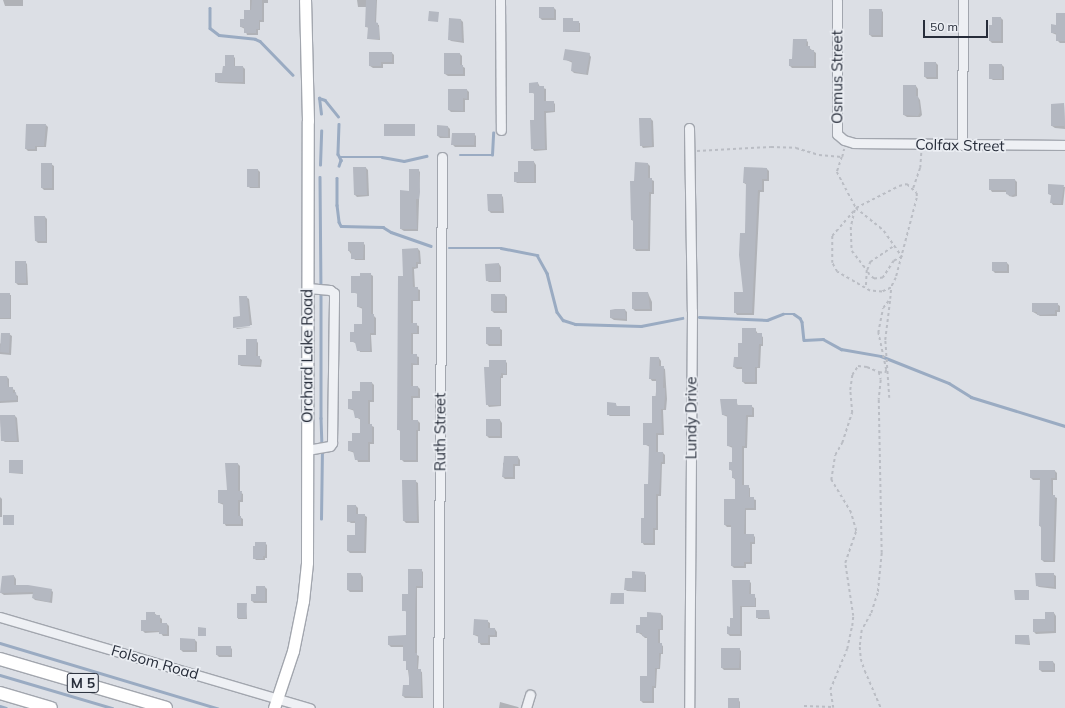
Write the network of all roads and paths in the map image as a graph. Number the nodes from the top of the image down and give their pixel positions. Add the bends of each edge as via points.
1 (306, 0) edge
2 (500, 0) edge
3 (837, 0) edge
4 (963, 0) edge
5 (689, 128) dead end
6 (501, 130) dead end
7 (850, 142) junction
8 (922, 144) junction
9 (962, 145) junction
10 (1065, 146) edge
11 (689, 152) junction
12 (442, 157) dead end
13 (842, 157) junction
14 (913, 188) junction
15 (856, 208) junction
16 (894, 246) junction
17 (902, 257) junction
18 (867, 270) junction
19 (308, 288) junction
20 (866, 288) junction
21 (891, 288) junction
22 (890, 299) junction
23 (879, 372) junction
24 (889, 398) dead end
25 (307, 450) junction
26 (0, 617) edge
27 (0, 659) edge
28 (0, 693) edge
29 (530, 695) dead end
30 (276, 703) edge
31 (804, 706) dead end
32 (833, 707) edge
33 (51, 708) edge
34 (166, 708) edge
35 (310, 708) edge
36 (438, 708) edge
37 (526, 708) edge
38 (689, 708) edge
39 (881, 708) edge

1 - 19 main road, Orchard Lake Road
2 - 6 street
3 - 7 street, Osmus Street via 838,134
4 - 9 street
5 - 11 street, Lundy Drive
7 - 8 street, Colfax Street
7 - 13 path
8 - 9 street, Colfax Street
8 - 14 path via 920,168
9 - 10 street, Colfax Street
11 - 13 path via 771,147 796,148 819,155
11 - 38 street, Lundy Drive via 692,358
12 - 36 street, Ruth Street
13 - 15 path via 837,172
14 - 15 path via 907,184 899,186
14 - 17 path via 917,198
15 - 16 path via 884,231
15 - 18 path via 851,227 852,251
15 - 20 path via 832,236 832,263 841,275
16 - 17 path
16 - 18 path via 870,262
17 - 18 path via 894,261 883,278 874,279
17 - 21 path
18 - 20 path
19 - 25 main road, Orchard Lake Road
19 - 25 street via 323,288 334,293 334,306 332,443 330,446
20 - 21 path via 882,292
21 - 22 path
22 - 23 path via 883,308 878,333 886,370 885,373
22 - 24 path via 885,340
23 - 32 path via 858,366 852,374 852,413 835,455 831,480 851,513 856,531 845,563 853,616 852,626 847,649 830,690
23 - 39 path via 882,553 878,592 871,614 862,630 860,659
25 - 30 main road, Orchard Lake Road via 305,583 293,652
26 - 30 street, Folsom Road
27 - 34 highway, M 5
28 - 33 highway, M 5
29 - 37 street
30 - 35 street, Folsom Road
31 - 32 path

